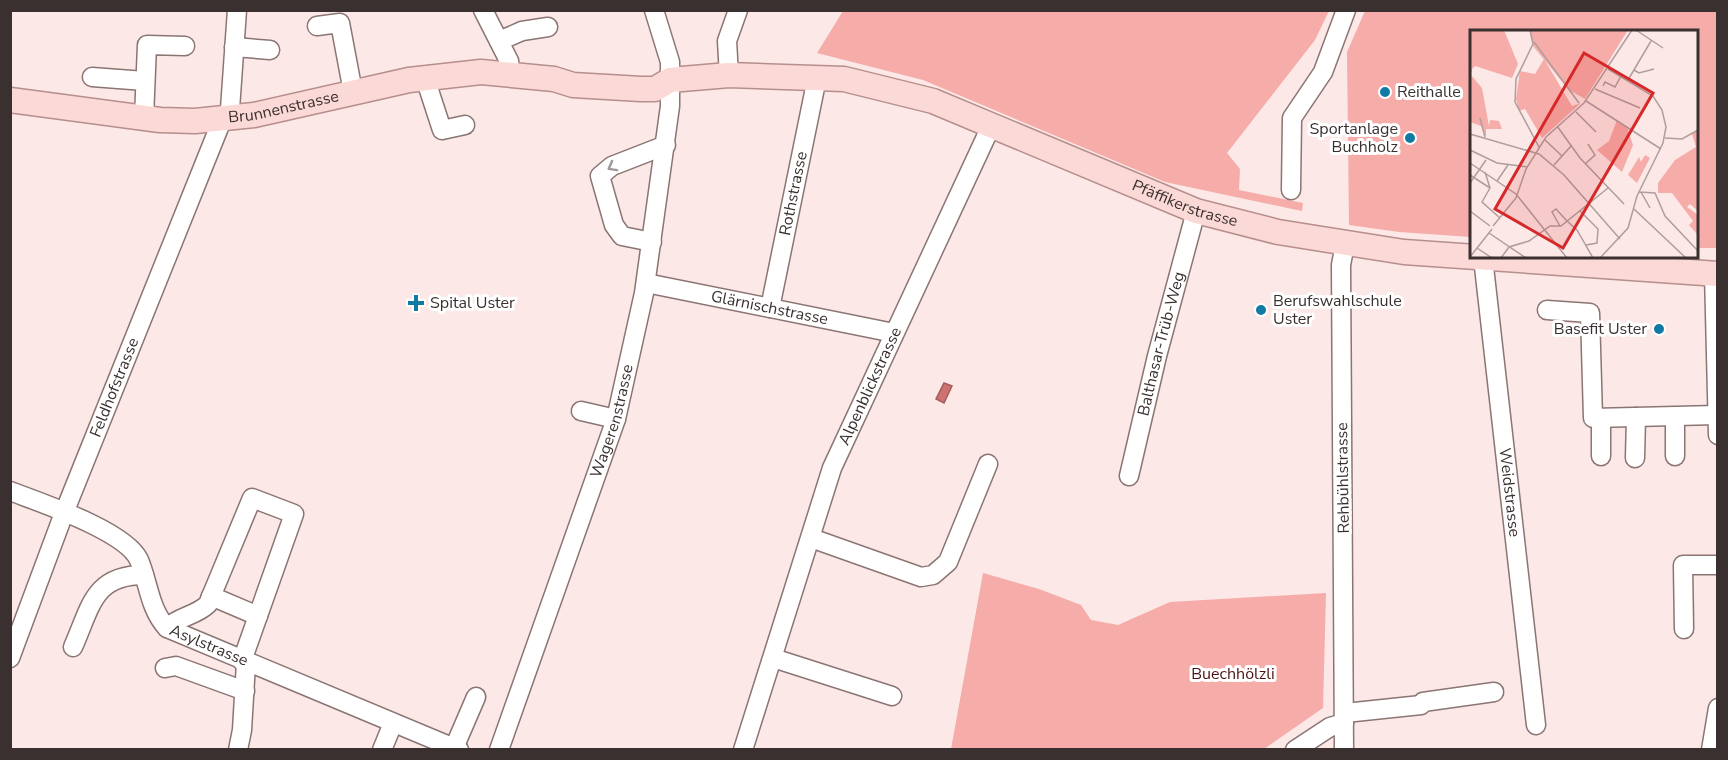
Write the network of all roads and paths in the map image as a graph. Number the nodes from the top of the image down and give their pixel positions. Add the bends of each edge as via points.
1 (237, 10) edge
2 (483, 10) edge
3 (654, 10) edge
4 (738, 10) edge
5 (1347, 10) edge
6 (317, 26) dead end
7 (548, 27) dead end
8 (499, 41) junction
9 (185, 46) dead end
10 (234, 46) junction
11 (270, 50) dead end
12 (511, 75) junction
13 (729, 75) junction
14 (92, 77) dead end
15 (425, 78) junction
16 (817, 78) junction
17 (670, 80) junction
18 (145, 81) junction
19 (353, 92) junction
20 (10, 100) edge
21 (144, 118) junction
22 (222, 120) junction
23 (992, 124) junction
24 (465, 125) dead end
25 (666, 145) junction
26 (1291, 190) dead end
27 (1196, 211) junction
28 (652, 242) junction
29 (1345, 244) junction
30 (1470, 257) edge
31 (1483, 258) joint
32 (1716, 273) edge
33 (646, 283) junction
34 (770, 308) junction
35 (1546, 310) dead end
36 (894, 333) junction
37 (581, 411) dead end
38 (1717, 415) edge
39 (1636, 417) junction
40 (1675, 417) junction
41 (1601, 418) junction
42 (616, 420) junction
43 (1718, 435) edge
44 (1601, 456) dead end
45 (1675, 456) dead end
46 (1635, 458) dead end
47 (988, 464) dead end
48 (1129, 476) dead end
49 (10, 491) edge
50 (64, 513) junction
51 (811, 538) junction
52 (1718, 565) edge
53 (144, 575) junction
54 (211, 596) junction
55 (258, 616) junction
56 (167, 628) junction
57 (1684, 629) dead end
58 (73, 647) dead end
59 (10, 658) edge
60 (772, 658) junction
61 (244, 662) junction
62 (165, 668) dead end
63 (245, 692) junction
64 (1494, 692) dead end
65 (892, 696) dead end
66 (476, 697) dead end
67 (1718, 708) edge
68 (1344, 718) junction
69 (393, 723) junction
70 (1536, 725) dead end
71 (457, 749) edge
72 (238, 750) edge
73 (382, 750) edge
74 (500, 750) edge
75 (743, 750) edge
76 (1295, 750) edge
77 (1344, 750) edge
78 (1710, 750) edge

1 - 10 street, Feldhofstrasse
2 - 8 street
3 - 17 street, Wagerenstrasse via 670,62
4 - 13 street via 727,41
5 - 26 street via 1323,72 1292,118
6 - 19 street via 340,23
7 - 8 street via 522,31
8 - 12 street
9 - 18 street via 147,45
10 - 11 street
10 - 22 street, Feldhofstrasse via 230,109
12 - 15 main road, Brunnenstrasse via 481,72
12 - 17 main road, Brunnenstrasse via 573,85 648,89
13 - 16 main road, Pfäffikerstrasse
13 - 17 main road, Pfäffikerstrasse
14 - 18 street
15 - 19 main road, Brunnenstrasse
15 - 24 street via 442,130
16 - 23 main road, Pfäffikerstrasse via 880,87 933,101
16 - 34 street, Rothstrasse
17 - 25 street, Wagerenstrasse
18 - 21 street
19 - 22 main road, Brunnenstrasse
20 - 21 main road, Brunnenstrasse
21 - 22 main road, Brunnenstrasse
22 - 50 street, Feldhofstrasse
23 - 27 main road, Pfäffikerstrasse
23 - 36 street, Alpenblickstrasse
25 - 28 street, Wagerenstrasse
25 -> 28 street via 612,166 600,176 614,225 622,236
27 - 29 main road, Pfäffikerstrasse
27 - 48 street, Balthasar-Trüb-Weg
28 - 33 street, Wagerenstrasse
29 - 30 main road, Pfäffikerstrasse
29 - 68 street, Rehbühlstrasse via 1341,265
31 - 32 main road, Pfäffikerstrasse
31 - 70 street, Weidstrasse
32 - 38 street
33 - 34 street, Glärnischstrasse
33 - 42 street, Wagerenstrasse
34 - 36 street, Glärnischstrasse
35 - 41 street via 1590,313 1593,418
36 - 51 street, Alpenblickstrasse via 836,459
37 - 42 street
38 - 40 street
38 - 43 street
39 - 40 street
39 - 41 street
39 - 46 street
40 - 45 street
41 - 44 street
42 - 74 street, Wagerenstrasse
47 - 51 street via 948,562 933,575 921,577
49 - 50 street, Asylstrasse
50 - 53 street, Asylstrasse via 128,544
50 - 59 street, Feldhofstrasse
51 - 60 street, Alpenblickstrasse
52 - 57 street via 1683,566
53 - 56 street, Asylstrasse via 153,608
53 - 58 street via 124,575 101,587
54 - 55 street
54 - 55 street via 252,498 294,514
54 - 56 street via 202,610 175,620
55 - 61 street
56 - 61 street, Asylstrasse
60 - 65 street
60 - 75 street, Alpenblickstrasse
61 - 63 street
61 - 69 street, Asylstrasse
62 - 63 street via 176,666
63 - 72 street
64 - 68 street
66 - 71 street
67 - 78 street
68 - 76 street
68 - 77 street, Rehbühlstrasse
69 - 71 street, Asylstrasse
69 - 73 street

